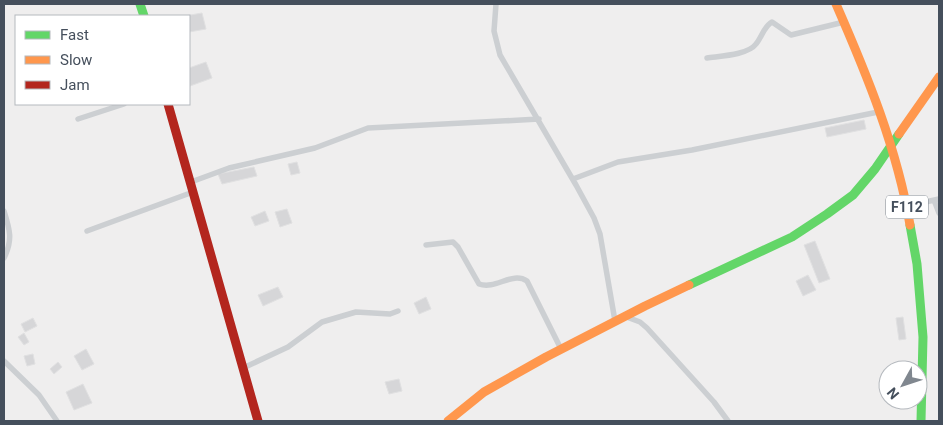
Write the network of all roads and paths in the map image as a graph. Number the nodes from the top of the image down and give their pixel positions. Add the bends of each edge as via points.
1 (496, 4) edge
2 (836, 4) edge
3 (844, 22) junction
4 (707, 58) dead end
5 (939, 77) edge
6 (121, 105) edge
7 (168, 105) edge
8 (878, 112) junction
9 (78, 119) dead end
10 (539, 120) junction
11 (891, 144) junction
12 (573, 178) junction
13 (191, 182) junction
14 (193, 192) junction
15 (937, 199) edge
16 (907, 206) junction
17 (4, 211) edge
18 (939, 213) edge
19 (87, 231) dead end
20 (426, 245) dead end
21 (4, 258) edge
22 (398, 311) dead end
23 (624, 316) junction
24 (615, 321) junction
25 (561, 349) junction
26 (4, 361) edge
27 (243, 368) junction
28 (57, 421) edge
29 (258, 421) edge
30 (448, 421) edge
31 (728, 421) edge
32 (921, 421) edge

1 - 10 street via 494,31 497,48
2 - 3 main road, F112
3 - 4 street via 791,35 772,22 751,49
3 - 8 main road, F112
5 - 11 main road
6 - 9 street
7 - 13 main road
8 - 11 main road, F112
8 - 12 street via 618,162
10 - 12 street
10 - 13 street via 368,128 315,148 229,168
11 - 16 main road, F112
11 - 23 main road via 853,195 792,237
12 - 24 street via 600,234
13 - 14 main road
14 - 19 street
14 - 27 main road
15 - 16 street
15 - 18 street
16 - 32 main road, F112 via 917,264 923,337
17 - 21 street via 10,236
20 - 25 street via 453,242 474,277 484,286 522,278 531,288
22 - 27 street via 390,314 356,312 322,322 288,347
23 - 24 main road
23 - 31 street via 647,328
24 - 25 main road
25 - 30 main road via 484,392
26 - 28 street via 39,395
27 - 29 main road

